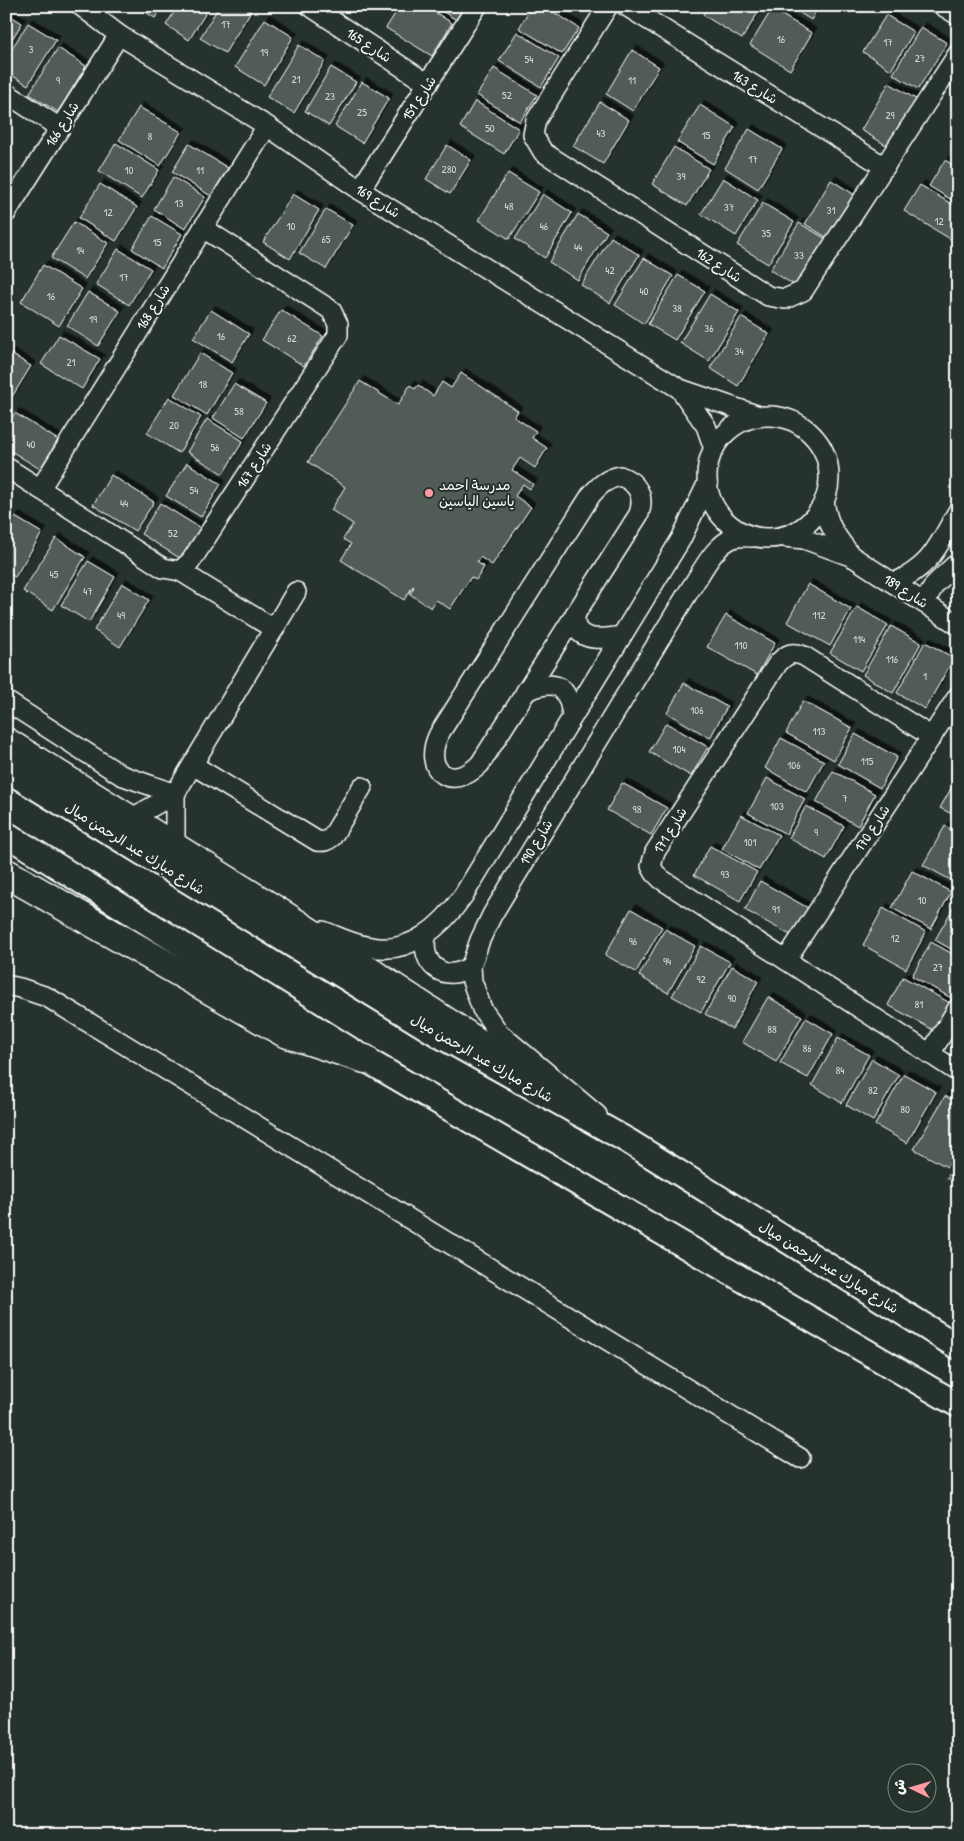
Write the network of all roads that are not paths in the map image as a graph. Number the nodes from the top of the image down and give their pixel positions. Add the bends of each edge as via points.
1 (82, 6) edge
2 (310, 6) edge
3 (477, 6) edge
4 (608, 6) edge
5 (626, 6) edge
6 (943, 6) edge
7 (338, 14) edge
8 (958, 15) edge
9 (119, 35) junction
10 (958, 54) edge
11 (428, 84) junction
12 (6, 93) edge
13 (267, 126) junction
14 (60, 128) junction
15 (885, 167) junction
16 (360, 190) junction
17 (6, 213) edge
18 (203, 228) junction
19 (680, 389) junction
20 (759, 416) junction
21 (714, 449) junction
22 (6, 467) edge
23 (707, 484) junction
24 (40, 489) junction
25 (824, 501) junction
26 (958, 511) edge
27 (754, 537) junction
28 (783, 537) junction
29 (934, 552) junction
30 (853, 558) junction
31 (956, 566) edge
32 (180, 571) junction
33 (894, 583) junction
34 (296, 592) dead end
35 (924, 603) junction
36 (575, 614) junction
37 (958, 625) edge
38 (274, 629) junction
39 (621, 636) junction
40 (526, 691) junction
41 (958, 696) edge
42 (6, 701) edge
43 (572, 716) junction
44 (932, 737) junction
45 (6, 742) edge
46 (193, 765) junction
47 (6, 769) edge
48 (362, 787) dead end
49 (175, 794) junction
50 (130, 819) junction
51 (6, 834) edge
52 (175, 847) junction
53 (10, 878) edge
54 (288, 918) junction
55 (427, 934) junction
56 (786, 960) junction
57 (471, 966) junction
58 (6, 985) edge
59 (958, 1008) edge
60 (930, 1054) junction
61 (365, 1059) junction
62 (958, 1072) edge
63 (522, 1080) junction
64 (628, 1141) junction
65 (958, 1347) edge
66 (958, 1405) edge
67 (800, 1458) dead end

1 - 9 street, شارع 169
2 - 7 street, شارع 165
3 - 11 street, شارع 151
4 - 15 street, شارع 162 via 536,120 533,135 543,152 768,296 785,299 804,291
5 - 15 street, شارع 163
6 - 8 street
7 - 11 street, شارع 165
9 - 13 street, شارع 169
9 - 14 street, شارع 166
10 - 15 street, شارع 162
11 - 16 street, شارع 151
12 - 14 street
13 - 16 street, شارع 169
13 - 18 street, شارع 168
14 - 17 street, شارع 166
16 - 19 street, شارع 169
18 - 24 street, شارع 168
18 - 32 street, شارع 167 via 331,310 338,324 338,335 191,561
19 - 20 street, شارع 169
19 - 21 street, شارع 169 via 706,426
20 - 21 street via 741,422 725,433
20 - 25 street via 795,422 822,447 828,464 829,483
21 - 23 street via 708,466
22 - 24 street
23 - 27 street via 712,502 722,518 736,530
23 - 39 street via 681,539
24 - 32 street via 163,568
25 - 28 street via 800,530
25 - 30 street, شارع 189 via 832,531
26 - 29 street
27 - 28 street
27 - 57 street, شارع 190 via 734,538 712,556 492,915
28 - 30 street, شارع 189 via 804,538
29 - 31 street
29 - 33 street via 920,569
30 - 33 street, شارع 189
31 - 35 street via 935,584
32 - 38 street
33 - 35 street, شارع 189
34 - 38 street
35 - 37 street, شارع 189
36 - 39 street via 576,626 587,636 605,639
36 - 40 street
36 - 40 street via 642,505 637,488 620,476 609,478 592,496 439,734 433,753 438,770 444,776 454,778 473,771
38 - 46 street
39 - 43 street
40 - 43 street via 538,686 559,687 567,694
41 - 44 street, شارع 170
42 - 49 street via 121,775
43 - 55 street via 463,896 447,917
44 - 56 street, شارع 170
44 - 56 street, شارع 171 via 795,652 783,658 767,679 655,852 651,866 661,879
45 - 50 highway
46 - 48 street via 322,842 332,837
46 - 49 street
47 - 63 main road, شارع مبارك عبد الرحمن ميال via 441,1036
49 - 50 street
49 - 52 street
50 - 52 highway
51 - 61 main road
52 - 54 highway
53 - 61 highway via 285,1034
54 - 55 street via 373,948 401,946
54 - 63 highway via 497,1055
55 - 57 street via 425,951 440,971 456,974
56 - 60 street, شارع 171
57 - 64 street, شارع 190 via 472,981 482,1009 499,1033
58 - 67 street via 47,997
59 - 60 street
60 - 62 street, شارع 171
61 - 66 main road
63 - 64 main road, شارع مبارك عبد الرحمن ميال
64 - 65 main road, شارع مبارك عبد الرحمن ميال

